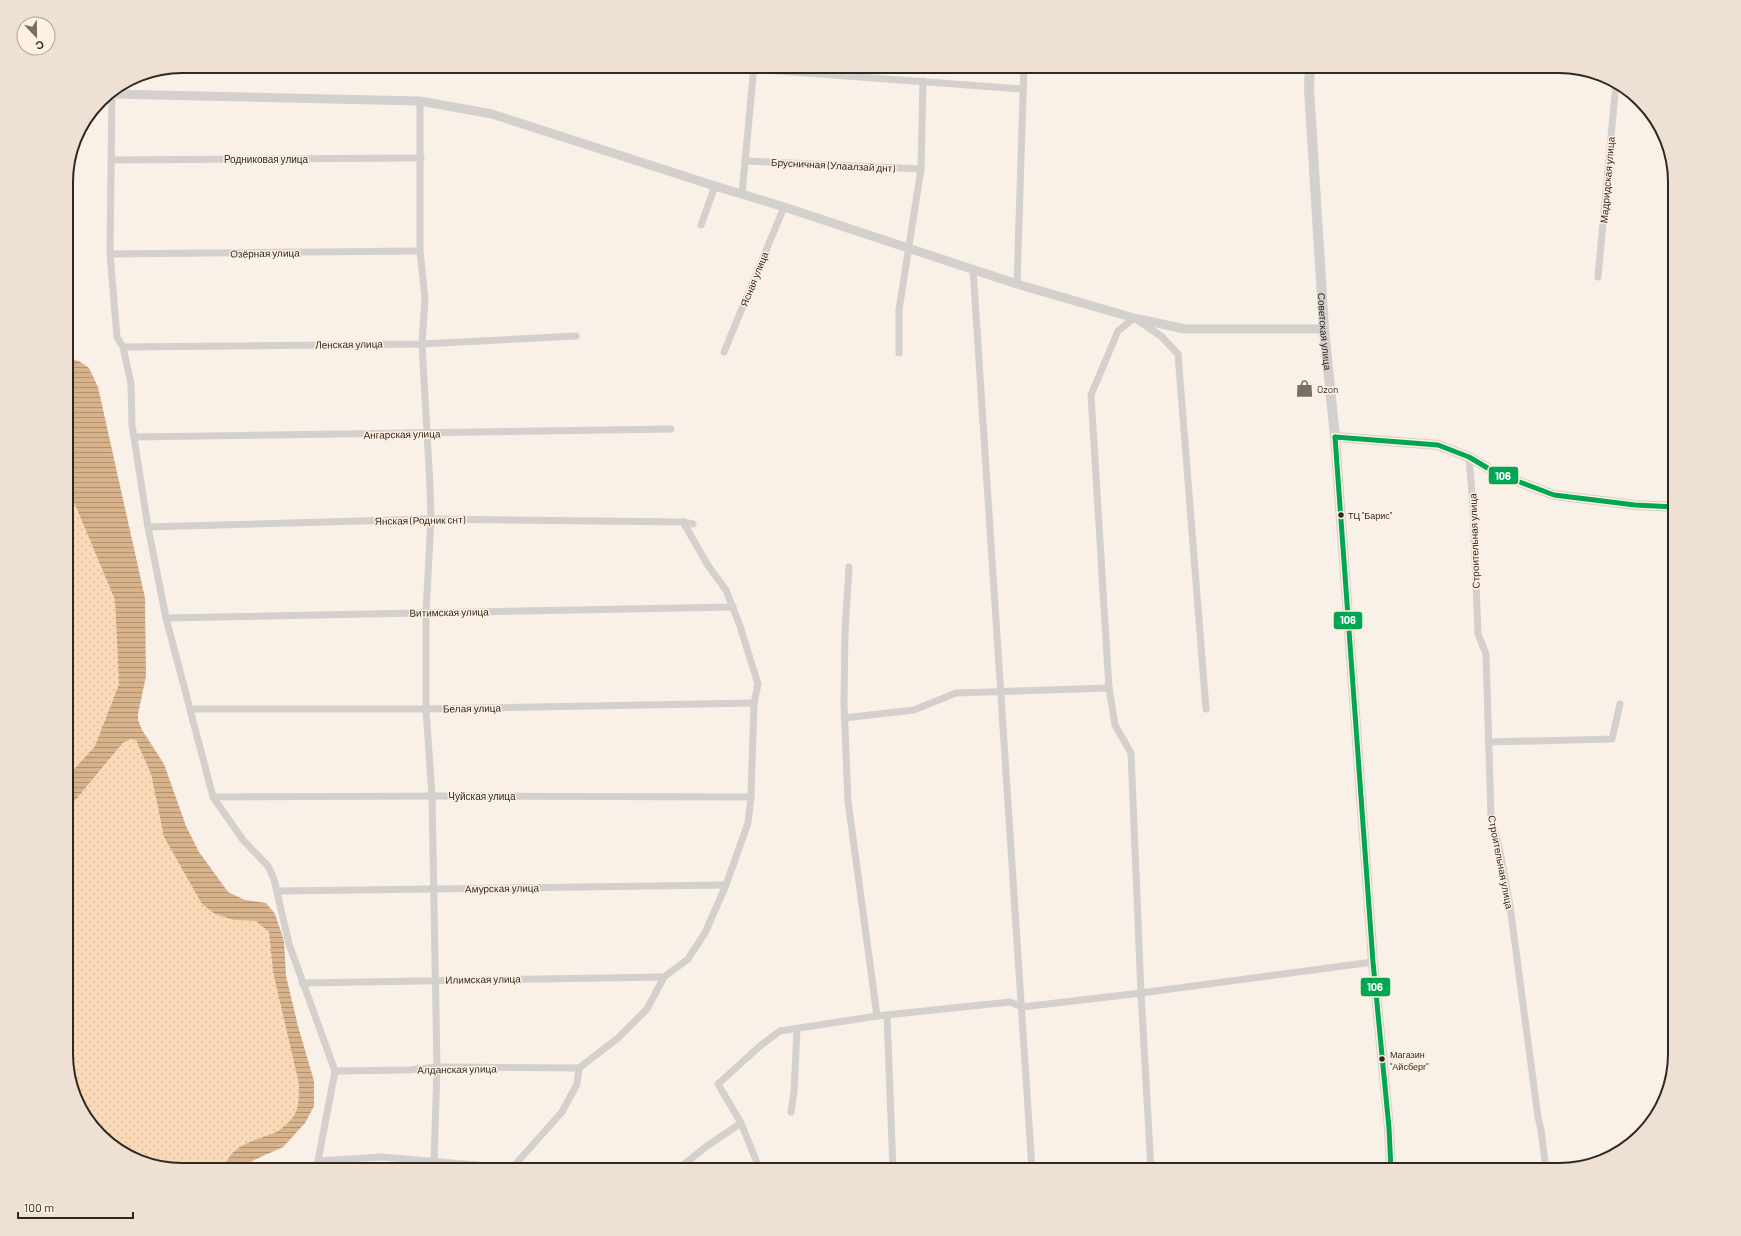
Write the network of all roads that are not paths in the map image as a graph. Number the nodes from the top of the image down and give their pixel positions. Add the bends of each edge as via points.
1 (754, 73) edge
2 (819, 73) edge
3 (1023, 73) edge
4 (1310, 73) edge
5 (923, 81) junction
6 (1022, 88) junction
7 (1615, 89) edge
8 (121, 92) edge
9 (113, 98) edge
10 (420, 101) junction
11 (421, 158) junction
12 (111, 160) junction
13 (745, 161) junction
14 (921, 169) junction
15 (715, 186) junction
16 (742, 194) junction
17 (784, 206) junction
18 (701, 224) dead end
19 (909, 249) junction
20 (420, 251) junction
21 (110, 254) junction
22 (974, 269) junction
23 (1598, 277) dead end
24 (1017, 284) junction
25 (1134, 318) junction
26 (1324, 329) junction
27 (576, 336) dead end
28 (422, 344) junction
29 (122, 347) junction
30 (724, 352) dead end
31 (899, 353) dead end
32 (670, 429) dead end
33 (427, 434) junction
34 (134, 437) junction
35 (1335, 437) junction
36 (1469, 457) junction
37 (1668, 507) edge
38 (431, 519) junction
39 (682, 522) junction
40 (692, 524) dead end
41 (148, 527) junction
42 (849, 567) dead end
43 (733, 607) junction
44 (426, 612) junction
45 (166, 618) junction
46 (1109, 688) junction
47 (1002, 692) junction
48 (754, 703) junction
49 (1620, 704) dead end
50 (190, 709) junction
51 (426, 709) junction
52 (1206, 709) dead end
53 (844, 718) junction
54 (1488, 742) junction
55 (432, 796) junction
56 (213, 797) junction
57 (751, 797) junction
58 (726, 885) junction
59 (433, 889) junction
60 (278, 891) junction
61 (1373, 962) junction
62 (664, 977) junction
63 (435, 980) junction
64 (302, 983) junction
65 (1141, 993) junction
66 (1022, 1007) junction
67 (887, 1015) junction
68 (877, 1016) junction
69 (797, 1029) junction
70 (437, 1067) junction
71 (579, 1068) junction
72 (335, 1071) junction
73 (791, 1112) dead end
74 (742, 1123) junction
75 (318, 1161) joint
76 (434, 1161) junction
77 (454, 1163) edge
78 (516, 1163) edge
79 (686, 1163) edge
80 (757, 1163) edge
81 (893, 1163) edge
82 (1032, 1163) edge
83 (1150, 1163) edge
84 (1391, 1163) edge
85 (1545, 1163) edge

1 - 13 street
2 - 5 street
3 - 6 street
4 - 26 main road, Советская улица
5 - 6 street
5 - 14 street
6 - 24 street
7 - 23 street, Мадридская улица
8 - 10 street
9 - 12 street
10 - 11 street
10 - 15 street via 492,114
11 - 12 street, Родниковая улица
11 - 20 street
12 - 21 street
13 - 14 street, Брусничная (Улаалзай днт)
13 - 16 street
14 - 19 street
15 - 16 street
15 - 18 street
16 - 17 street
17 - 19 street
17 - 30 street, Ясная улица
19 - 22 street
19 - 31 street via 900,310
20 - 21 street, Озёрная улица
20 - 28 street via 425,299
21 - 29 street via 117,338
22 - 24 street
22 - 47 street
24 - 25 street
25 - 26 street via 1185,329
25 - 46 street via 1118,331 1091,395
25 - 52 street via 1160,336 1178,354
26 - 35 main road, Советская улица
27 - 28 street, Ленская улица
28 - 29 street, Ленская улица
28 - 33 street
29 - 34 street via 131,384
32 - 33 street, Ангарская улица
33 - 34 street, Ангарская улица
33 - 38 street
34 - 41 street
35 - 36 main road via 1438,446
35 - 61 main road, Советская улица
36 - 37 main road via 1496,473 1554,495
36 - 54 street, Строительная улица via 1478,634 1486,654
38 - 39 street, Янская (Родник снт)
38 - 41 street, Янская (Родник снт)
38 - 44 street
39 - 40 street, Янская (Родник снт)
39 - 43 street via 726,590
41 - 45 street
42 - 53 street via 844,631
43 - 44 street, Витимская улица
43 - 48 street via 758,684
44 - 45 street, Витимская улица
44 - 51 street
45 - 50 street
46 - 47 street
46 - 65 street via 1115,725 1132,753
47 - 53 street via 956,693 914,710
47 - 66 street
48 - 51 street, Белая улица
48 - 57 street
49 - 54 street via 1612,739
50 - 51 street, Белая улица
50 - 56 street
51 - 55 street
53 - 68 street via 848,801
54 - 85 street, Строительная улица via 1491,817 1510,906
55 - 56 street, Чуйская улица
55 - 57 street, Чуйская улица
55 - 59 street
56 - 60 street via 243,840 268,866
57 - 58 street via 748,823
58 - 59 street, Амурская улица
58 - 62 street via 705,933 688,959
59 - 60 street, Амурская улица
59 - 63 street
60 - 64 street via 289,944
61 - 65 street
61 - 84 main road, Советская улица via 1390,1128
62 - 63 street, Илимская улица
62 - 71 street via 647,1009 618,1038
63 - 64 street, Илимская улица
63 - 70 street
64 - 72 street
65 - 66 street
65 - 83 street
66 - 67 street via 1010,1002
66 - 82 street
67 - 68 street
67 - 81 street
68 - 69 street
69 - 73 street
69 - 74 street via 780,1031 718,1084
70 - 71 street, Алданская улица
70 - 72 street, Алданская улица
70 - 76 street
71 - 78 street via 577,1084 562,1112
72 - 75 street
74 - 79 street
74 - 80 street
75 - 76 street via 381,1157
76 - 77 street

